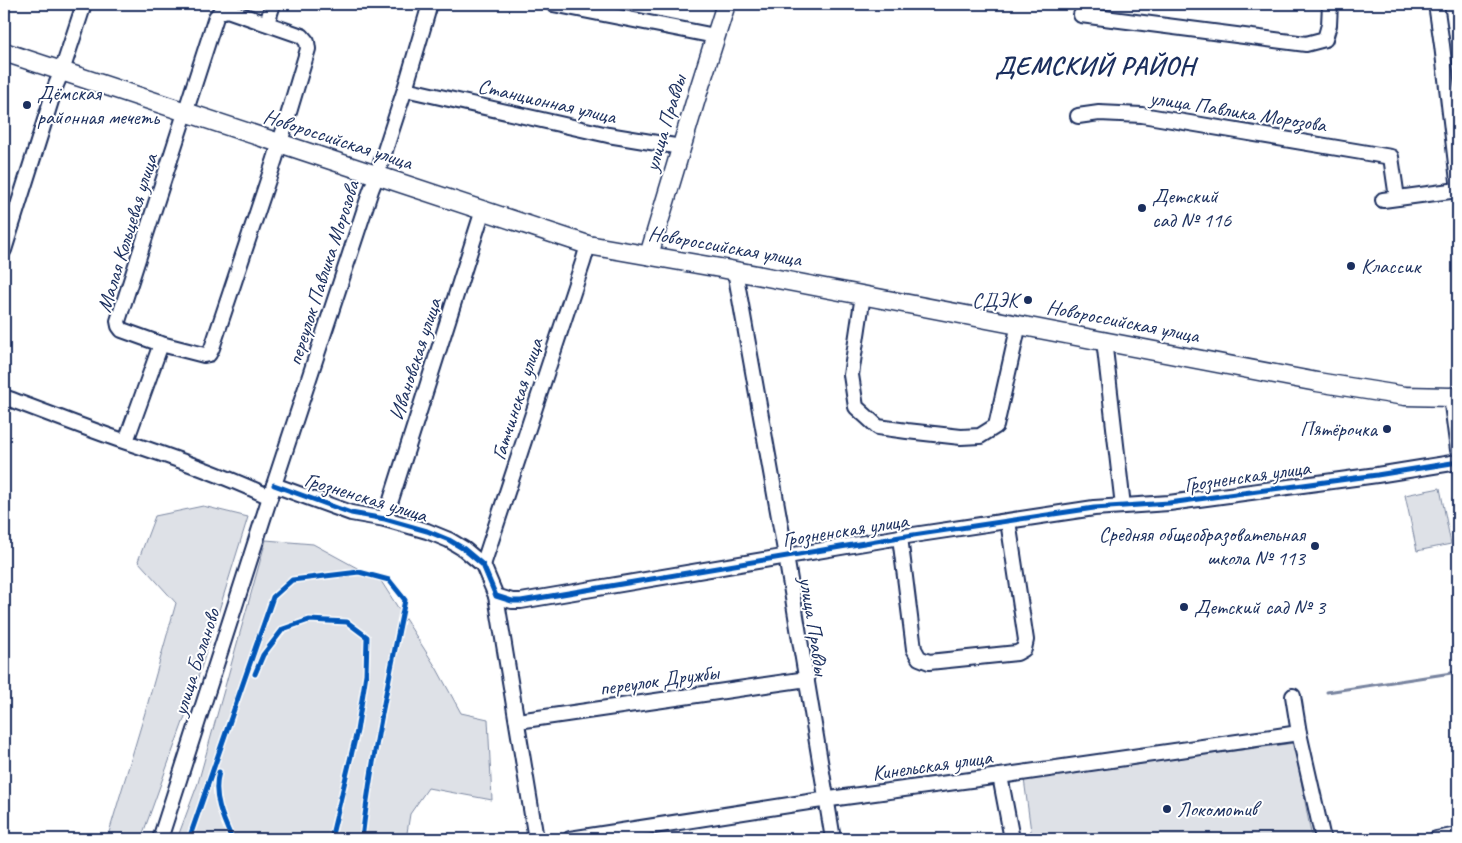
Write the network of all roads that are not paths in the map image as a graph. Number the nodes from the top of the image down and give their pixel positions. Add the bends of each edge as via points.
1 (84, 4) edge
2 (273, 4) edge
3 (430, 4) edge
4 (553, 4) edge
5 (726, 4) edge
6 (1330, 4) edge
7 (1436, 4) edge
8 (1082, 15) dead end
9 (266, 23) junction
10 (716, 36) junction
11 (4, 52) edge
12 (62, 71) junction
13 (405, 89) junction
14 (185, 112) junction
15 (1078, 116) dead end
16 (279, 144) junction
17 (681, 147) junction
18 (377, 175) junction
19 (1458, 181) edge
20 (1458, 190) edge
21 (483, 210) junction
22 (588, 245) junction
23 (4, 250) edge
24 (649, 255) junction
25 (735, 271) junction
26 (863, 295) junction
27 (1019, 324) junction
28 (1104, 340) junction
29 (161, 344) junction
30 (4, 397) edge
31 (1455, 397) edge
32 (126, 442) junction
33 (1458, 450) edge
34 (1458, 462) edge
35 (272, 491) junction
36 (1123, 506) junction
37 (385, 519) junction
38 (1008, 521) junction
39 (900, 537) junction
40 (786, 556) junction
41 (483, 565) junction
42 (496, 596) junction
43 (807, 679) junction
44 (1293, 696) dead end
45 (518, 721) junction
46 (1299, 733) junction
47 (1000, 776) junction
48 (826, 799) junction
49 (1458, 835) edge
50 (160, 839) edge
51 (536, 839) edge
52 (570, 839) edge
53 (833, 839) edge
54 (1012, 839) edge
55 (1323, 839) edge
56 (1436, 839) edge

1 - 12 street
2 - 9 street
3 - 13 street, переулок Павлика Морозова
4 - 10 street
5 - 10 main road, улица Правды
6 - 8 street via 1325,39 1306,44
7 - 19 street
9 - 14 street, Малая Кольцевая улица via 227,10 220,12
9 - 16 street, Малая Кольцевая улица via 302,36 308,50
10 - 17 main road, улица Правды
11 - 12 main road, Новороссийская улица
12 - 14 main road, Новороссийская улица
12 - 23 street
13 - 17 street, Станционная улица via 608,136
13 - 18 street, переулок Павлика Морозова
14 - 16 main road, Новороссийская улица
14 - 29 street, Малая Кольцевая улица via 118,321 122,330
15 - 20 street, улица Павлика Морозова via 1100,112 1142,115 1391,157 1390,199
16 - 18 main road, Новороссийская улица
16 - 29 street, Малая Кольцевая улица via 209,354
17 - 24 main road, улица Правды
18 - 21 main road, Новороссийская улица
18 - 35 street, переулок Павлика Морозова
21 - 22 main road, Новороссийская улица
21 - 37 street, Ивановская улица
22 - 24 main road, Новороссийская улица
22 - 41 street, Гатчинская улица
24 - 25 main road, Новороссийская улица
25 - 26 main road, Новороссийская улица
25 - 40 street, улица Правды
26 - 27 main road, Новороссийская улица
26 - 27 street via 851,375 856,407 878,427 961,437 980,436 996,426
27 - 28 main road, Новороссийская улица
28 - 31 main road, Новороссийская улица via 1317,382 1405,396
28 - 36 street
29 - 32 street
30 - 32 street, Грозненская улица
31 - 33 street
32 - 35 street, Грозненская улица via 253,489
34 - 36 street, Грозненская улица via 1169,504
35 - 37 street, Грозненская улица
35 - 50 street, улица Баланово
36 - 38 street, Грозненская улица
37 - 41 street, Грозненская улица via 449,540
38 - 39 street, Грозненская улица
38 - 39 street via 1026,640 1024,648 1017,653 930,662 919,658 914,649
39 - 40 street, Грозненская улица
40 - 42 street, Грозненская улица via 521,601
40 - 43 street, улица Правды
41 - 42 street, Грозненская улица
42 - 45 street
43 - 45 street, переулок Дружбы
43 - 48 street, улица Правды
44 - 46 street
45 - 51 street
46 - 47 street, Кинельская улица
46 - 55 street
47 - 48 street, Кинельская улица
47 - 54 street
48 - 52 street, Кинельская улица
48 - 53 street, улица Правды
49 - 56 street

